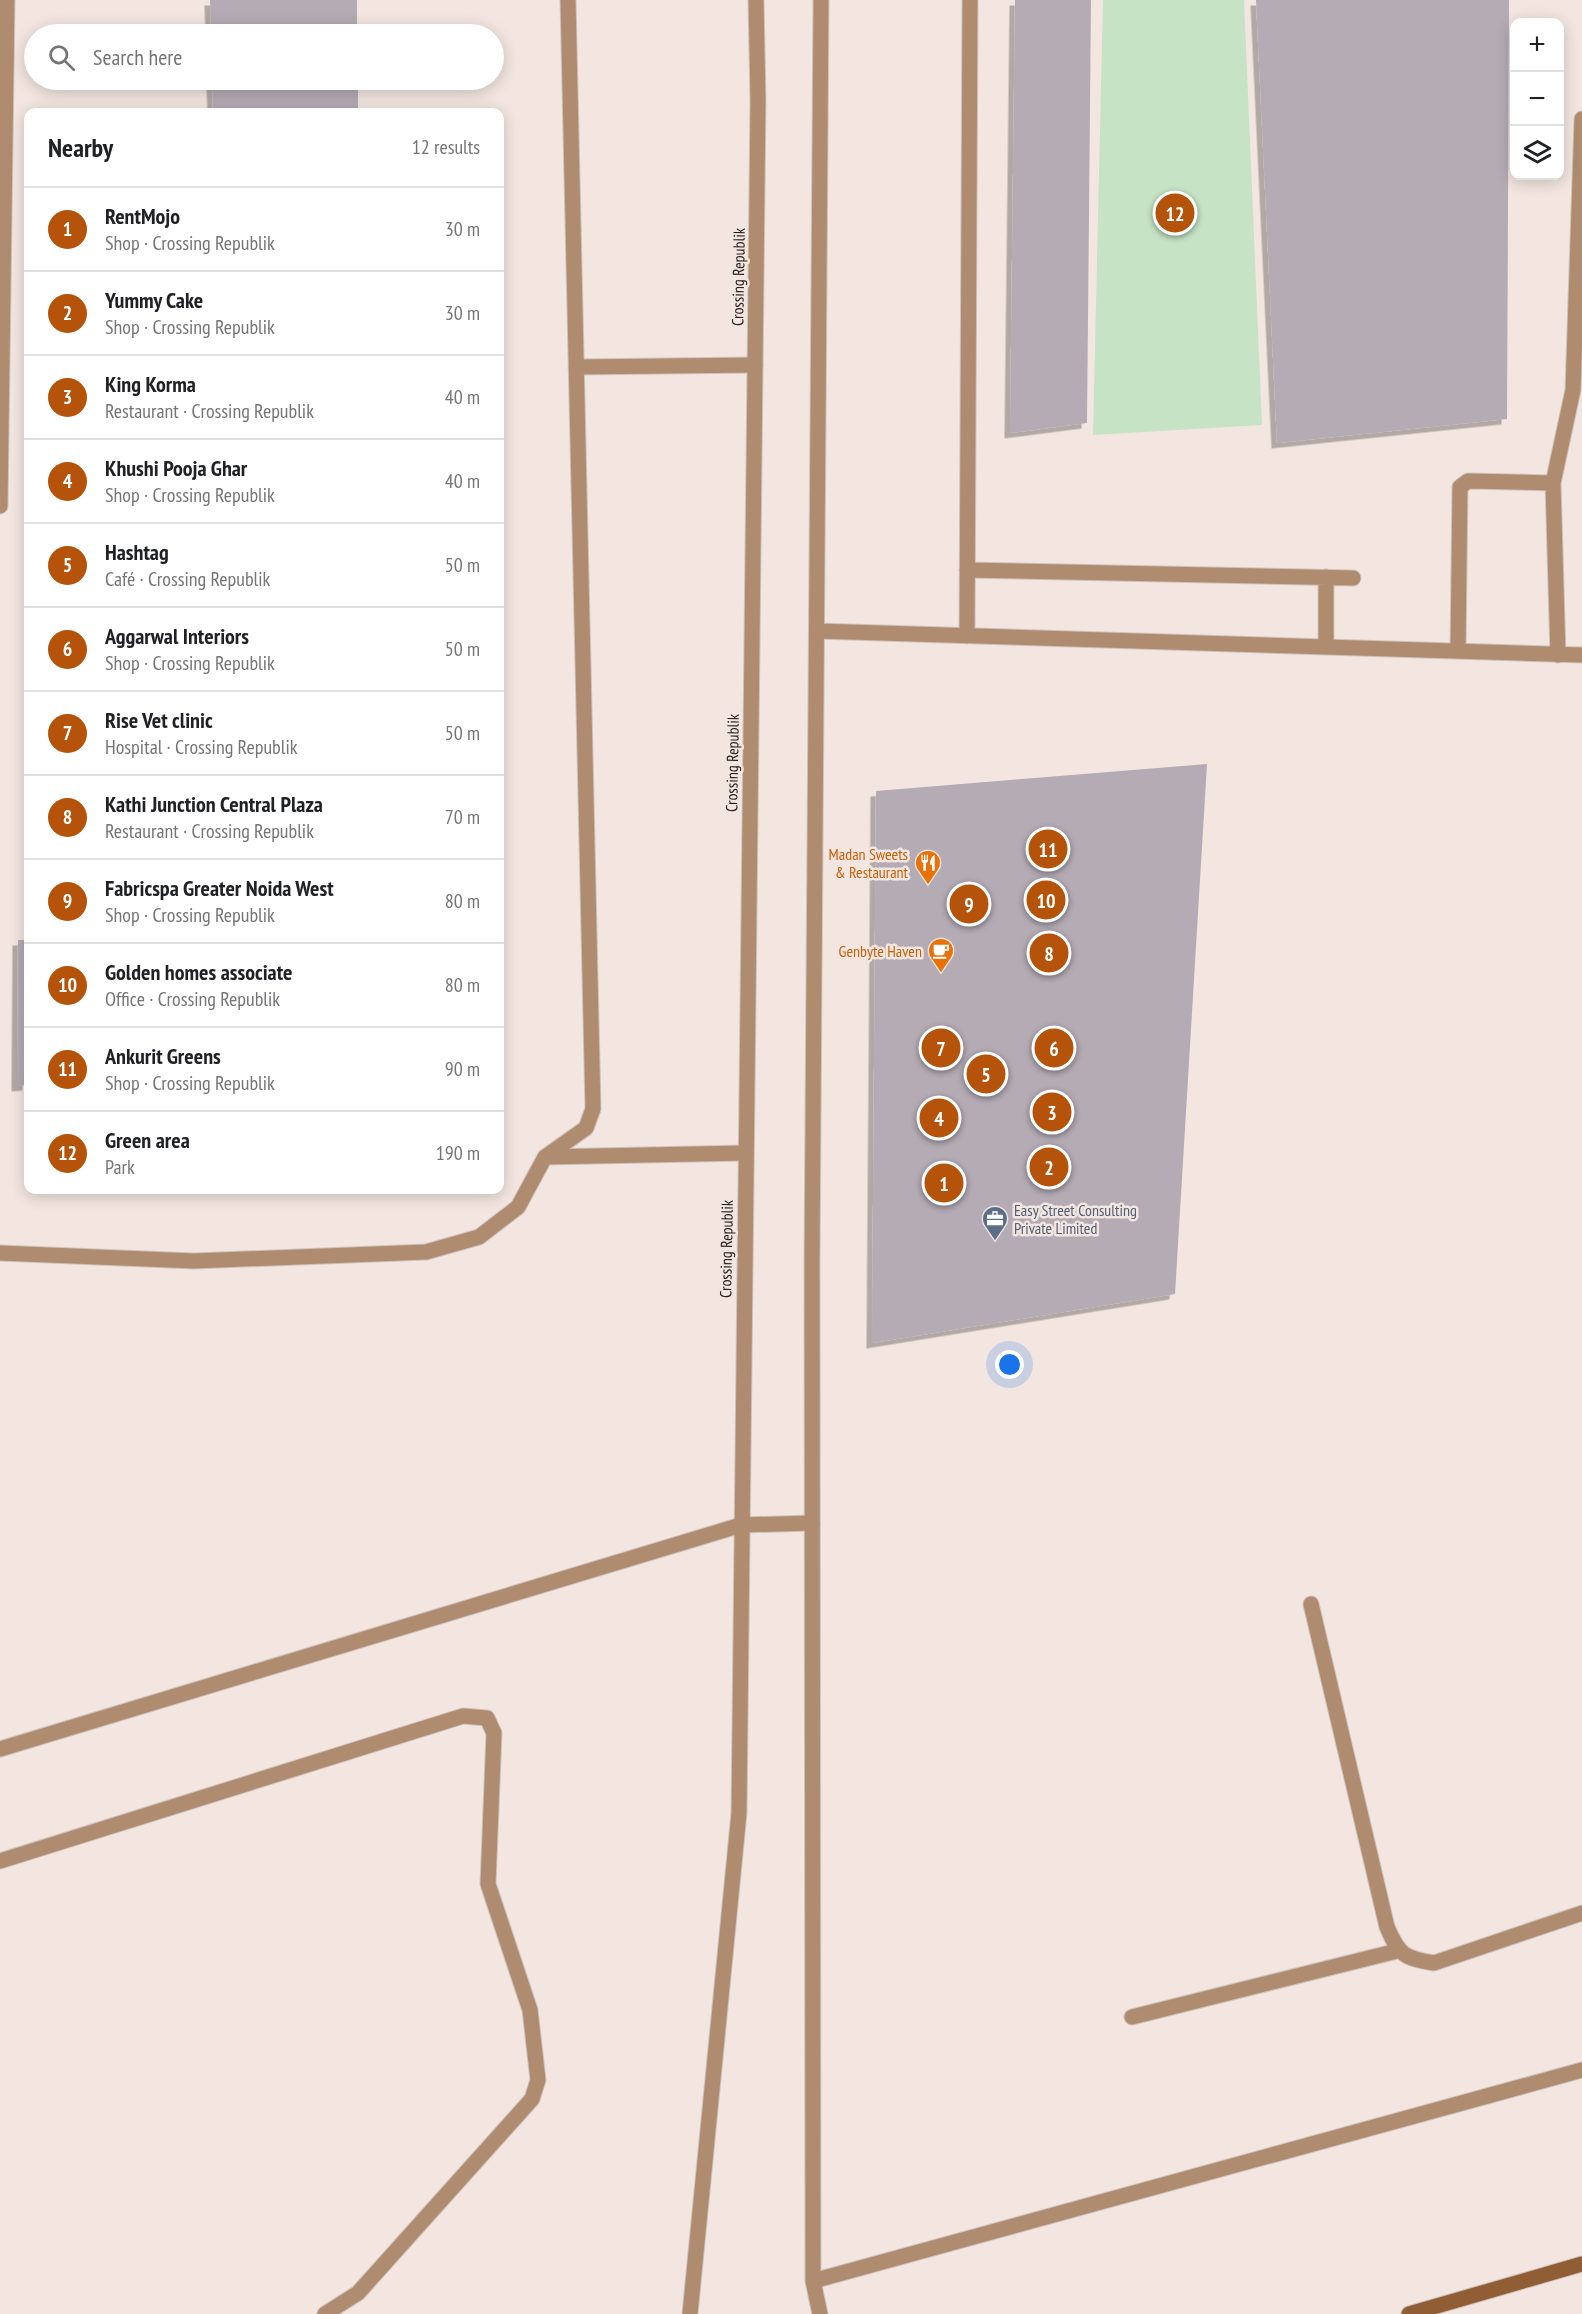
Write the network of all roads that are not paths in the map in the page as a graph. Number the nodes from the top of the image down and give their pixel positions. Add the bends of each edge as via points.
1 (7, 0) edge
2 (568, 0) edge
3 (756, 0) edge
4 (821, 0) edge
5 (970, 0) edge
6 (1582, 119) edge
7 (755, 365) junction
8 (576, 367) junction
9 (1553, 483) junction
10 (0, 506) edge
11 (968, 570) junction
12 (1326, 577) junction
13 (1353, 578) dead end
14 (817, 632) junction
15 (967, 636) junction
16 (1326, 647) junction
17 (1458, 651) junction
18 (1558, 655) junction
19 (1582, 655) edge
20 (745, 1153) junction
21 (545, 1157) junction
22 (0, 1253) edge
23 (812, 1523) junction
24 (741, 1526) junction
25 (1311, 1604) dead end
26 (0, 1749) edge
27 (0, 1861) edge
28 (1582, 1913) edge
29 (1397, 1951) junction
30 (1132, 2017) dead end
31 (1582, 2070) edge
32 (1582, 2264) edge
33 (813, 2281) junction
34 (326, 2314) edge
35 (690, 2314) edge
36 (820, 2314) edge
37 (1409, 2314) edge

1 - 10 street
2 - 8 street
3 - 7 street, Crossing Republik
4 - 14 street
5 - 11 street
6 - 9 street via 1573,390
7 - 8 street
7 - 20 street, Crossing Republik
8 - 21 street via 593,1110 586,1128
9 - 17 street via 1468,481 1460,487
9 - 18 street
11 - 12 street
11 - 15 street
12 - 13 street
12 - 16 street
14 - 15 street
14 - 23 street
15 - 16 street
16 - 17 street
17 - 18 street
18 - 19 street
20 - 21 street
20 - 24 street, Crossing Republik
21 - 22 street via 518,1208 479,1237 426,1252 194,1261
23 - 24 street
23 - 33 street
24 - 26 street
24 - 35 street, Crossing Republik via 739,1813
25 - 29 street via 1387,1927
27 - 34 street via 463,1716 487,1718 494,1733 488,1884 530,2010 538,2080 532,2099 358,2293
28 - 29 street via 1434,1964
29 - 30 street
31 - 33 street
32 - 37 main road
33 - 36 street

